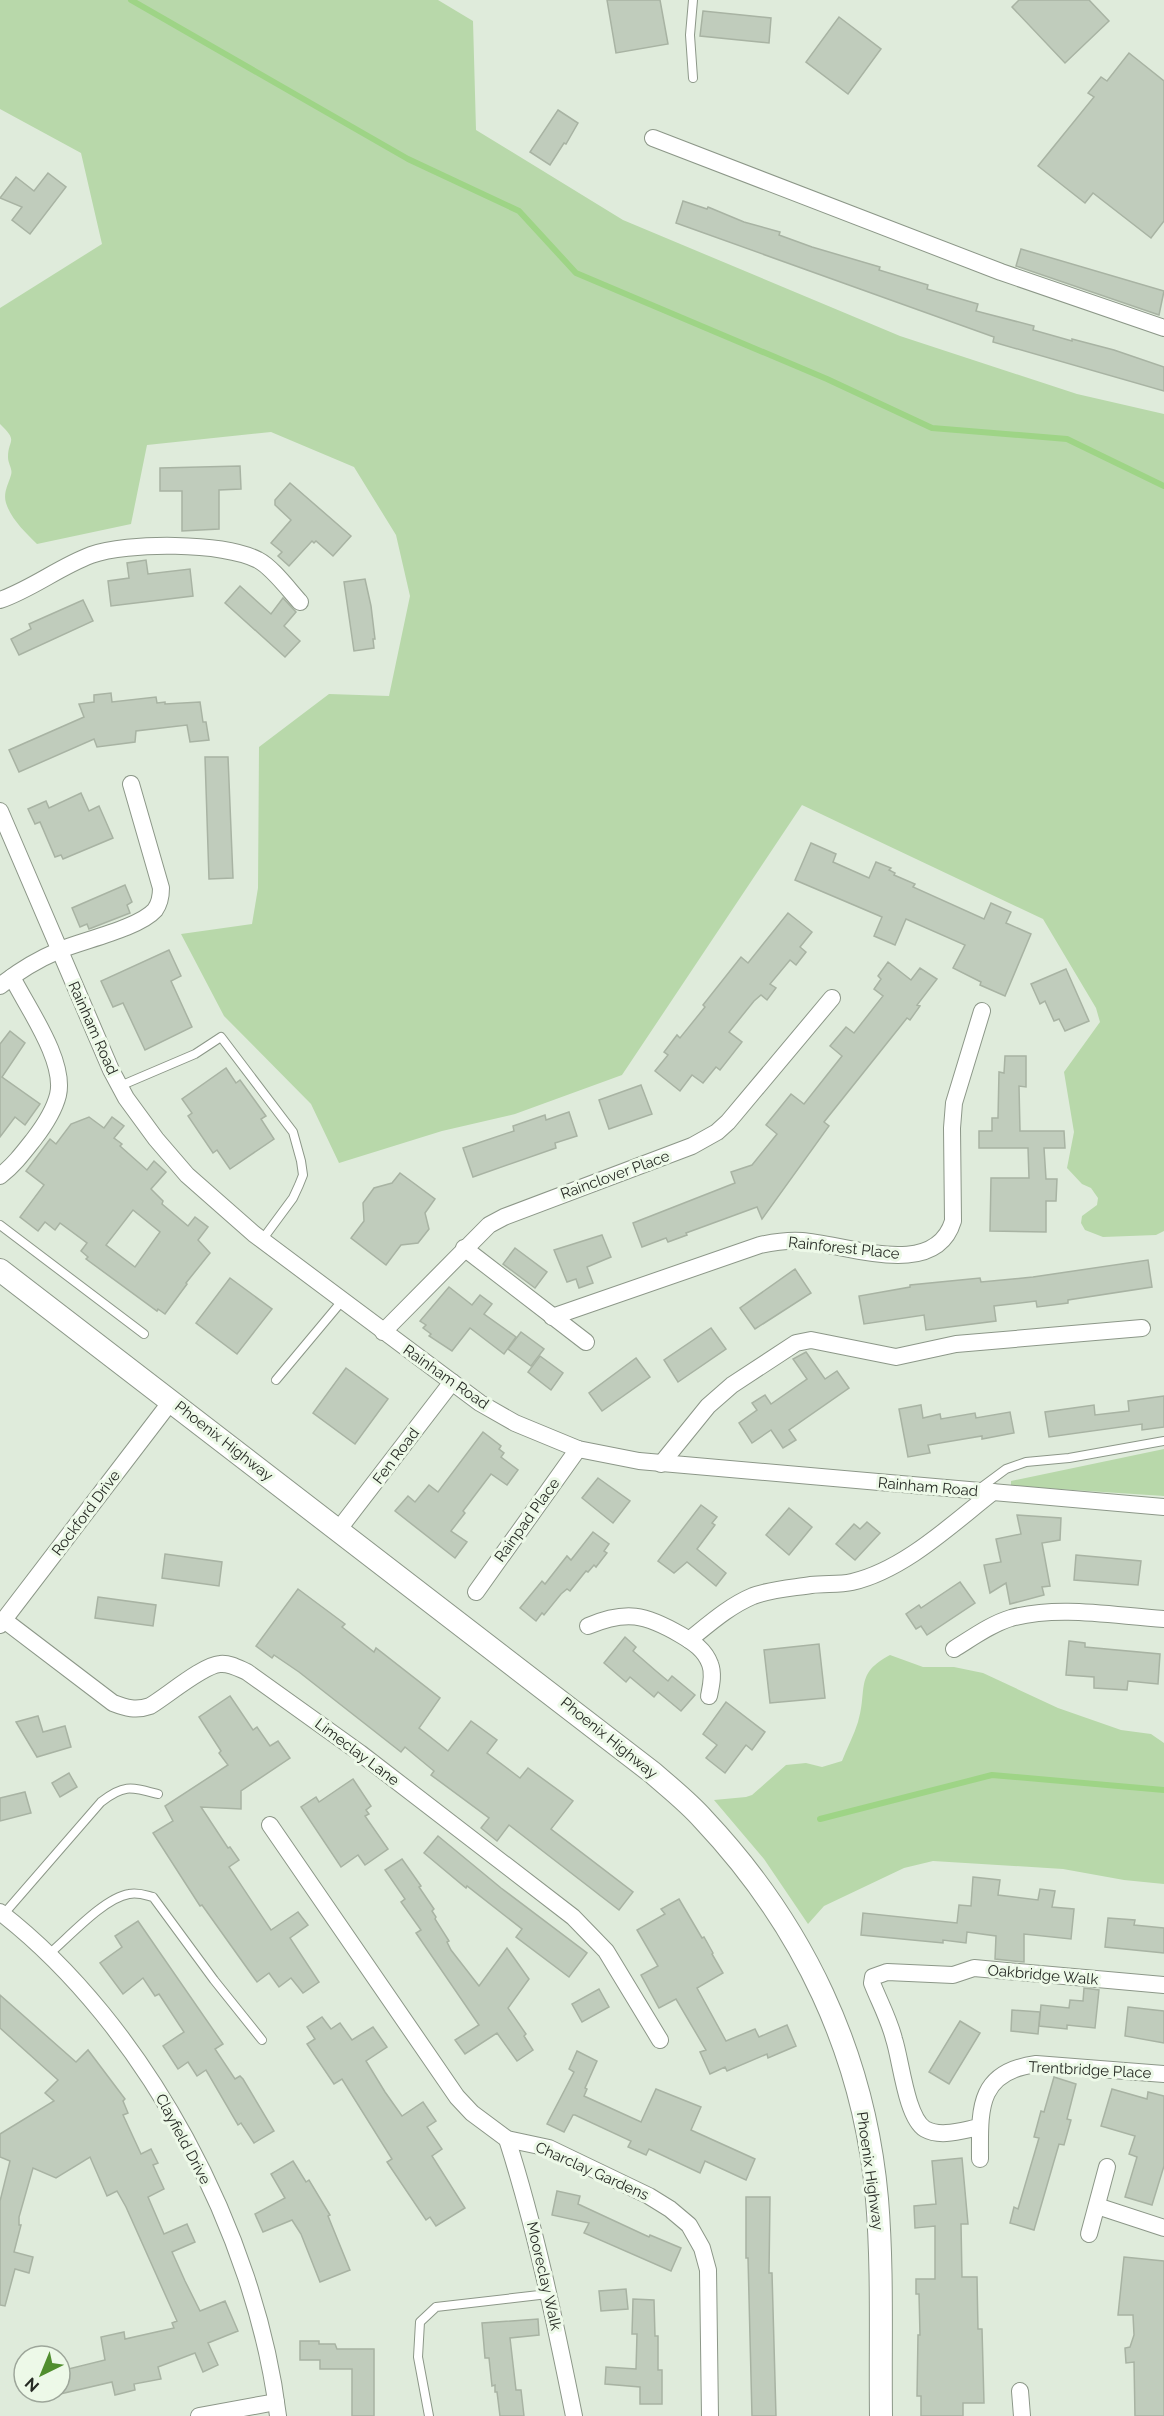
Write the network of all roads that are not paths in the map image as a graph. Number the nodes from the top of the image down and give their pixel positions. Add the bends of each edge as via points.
1 (693, 0) edge
2 (693, 78) dead end
3 (653, 138) dead end
4 (1164, 328) edge
5 (0, 600) edge
6 (300, 602) dead end
7 (131, 784) dead end
8 (0, 811) edge
9 (58, 951) junction
10 (6, 982) edge
11 (832, 998) dead end
12 (982, 1011) dead end
13 (120, 1086) junction
14 (0, 1176) edge
15 (0, 1225) edge
16 (262, 1240) junction
17 (464, 1248) junction
18 (0, 1270) edge
19 (342, 1301) junction
20 (552, 1317) junction
21 (1142, 1328) dead end
22 (383, 1332) junction
23 (144, 1334) dead end
24 (586, 1342) dead end
25 (276, 1380) dead end
26 (452, 1382) junction
27 (172, 1401) junction
28 (1164, 1441) edge
29 (578, 1449) junction
30 (661, 1464) junction
31 (985, 1492) junction
32 (1164, 1507) edge
33 (339, 1529) junction
34 (476, 1592) dead end
35 (1164, 1619) edge
36 (1, 1620) edge
37 (588, 1626) dead end
38 (689, 1640) junction
39 (954, 1649) dead end
40 (709, 1696) dead end
41 (158, 1794) dead end
42 (270, 1825) dead end
43 (1, 1913) edge
44 (49, 1954) junction
45 (1164, 1985) edge
46 (262, 2040) dead end
47 (660, 2040) dead end
48 (1164, 2074) edge
49 (980, 2127) junction
50 (507, 2139) junction
51 (980, 2159) dead end
52 (1107, 2168) dead end
53 (1097, 2206) junction
54 (1164, 2228) edge
55 (1089, 2234) dead end
56 (550, 2294) junction
57 (1020, 2391) dead end
58 (277, 2409) edge
59 (199, 2416) edge
60 (429, 2416) edge
61 (574, 2416) edge
62 (710, 2416) edge
63 (881, 2416) edge
64 (1022, 2416) edge

1 - 2 lane
3 - 4 street via 1001,272
5 - 6 street via 105,550 184,547 224,549 261,561
7 - 9 street via 158,875 161,899 154,910 135,922
8 - 9 street, Rainham Road
9 - 10 street
9 - 13 street, Rainham Road
10 - 14 street via 54,1057 59,1093 40,1132 15,1164
11 - 17 street, Rainclover Place via 717,1132 674,1154 504,1217 489,1224
12 - 20 street, Rainforest Place via 954,1103 953,1221 949,1234 939,1245 913,1254 889,1255 779,1241
13 - 16 street, Rainham Road via 156,1139 187,1174
13 - 16 lane via 195,1054 220,1037 293,1132 301,1161 300,1185
15 - 23 lane
16 - 19 street, Rainham Road
17 - 20 street
17 - 22 street, Rainclover Place
18 - 27 main road, Phoenix Highway
19 - 22 street, Rainham Road
19 - 25 lane
20 - 24 street
21 - 30 street via 956,1344 896,1357 811,1340 796,1343 732,1385 708,1406
22 - 26 street, Rainham Road
26 - 29 street, Rainham Road via 515,1423
26 - 33 street, Fen Road
27 - 33 main road, Phoenix Highway
27 - 36 street, Rockford Drive
28 - 31 lane via 1026,1462 1006,1469
29 - 30 street, Rainham Road
29 - 34 street, Rainpad Place
30 - 31 street, Rainham Road
31 - 32 street, Rainham Road
31 - 38 street via 910,1556 888,1568 852,1582 753,1597 726,1611
33 - 63 main road, Phoenix Highway via 653,1773 702,1818 745,1866 788,1928 841,2034 866,2124 880,2247
35 - 39 street via 1057,1611 1032,1614 991,1626
36 - 47 street, Limeclay Lane via 126,1708 139,1710 150,1706 207,1667 231,1665 247,1672 360,1753 573,1917 606,1951
37 - 38 street via 610,1617 641,1617
38 - 40 street via 704,1652 711,1665
41 - 43 lane via 131,1787 101,1802
42 - 50 street, Charclay Gardens via 457,2097
43 - 44 street, Clayfield Drive
44 - 46 lane via 116,1899 140,1893 153,1897
44 - 58 street, Clayfield Drive via 99,2010 150,2078 190,2148 249,2284
45 - 49 street, Oakbridge Walk via 974,1968 953,1975 887,1972 873,1977 916,2118 934,2132
48 - 49 street, Trentbridge Place via 1036,2064 1016,2067 1001,2075 990,2088 979,2115
49 - 51 street, Trentbridge Place
50 - 56 street, Mooreclay Walk
50 - 62 street, Charclay Gardens via 549,2148 649,2196 689,2225 702,2248 708,2270
52 - 53 street
53 - 54 street
53 - 55 street
56 - 60 lane via 436,2307 428,2313 420,2322 418,2357
56 - 61 street, Mooreclay Walk
57 - 64 street
58 - 59 street

